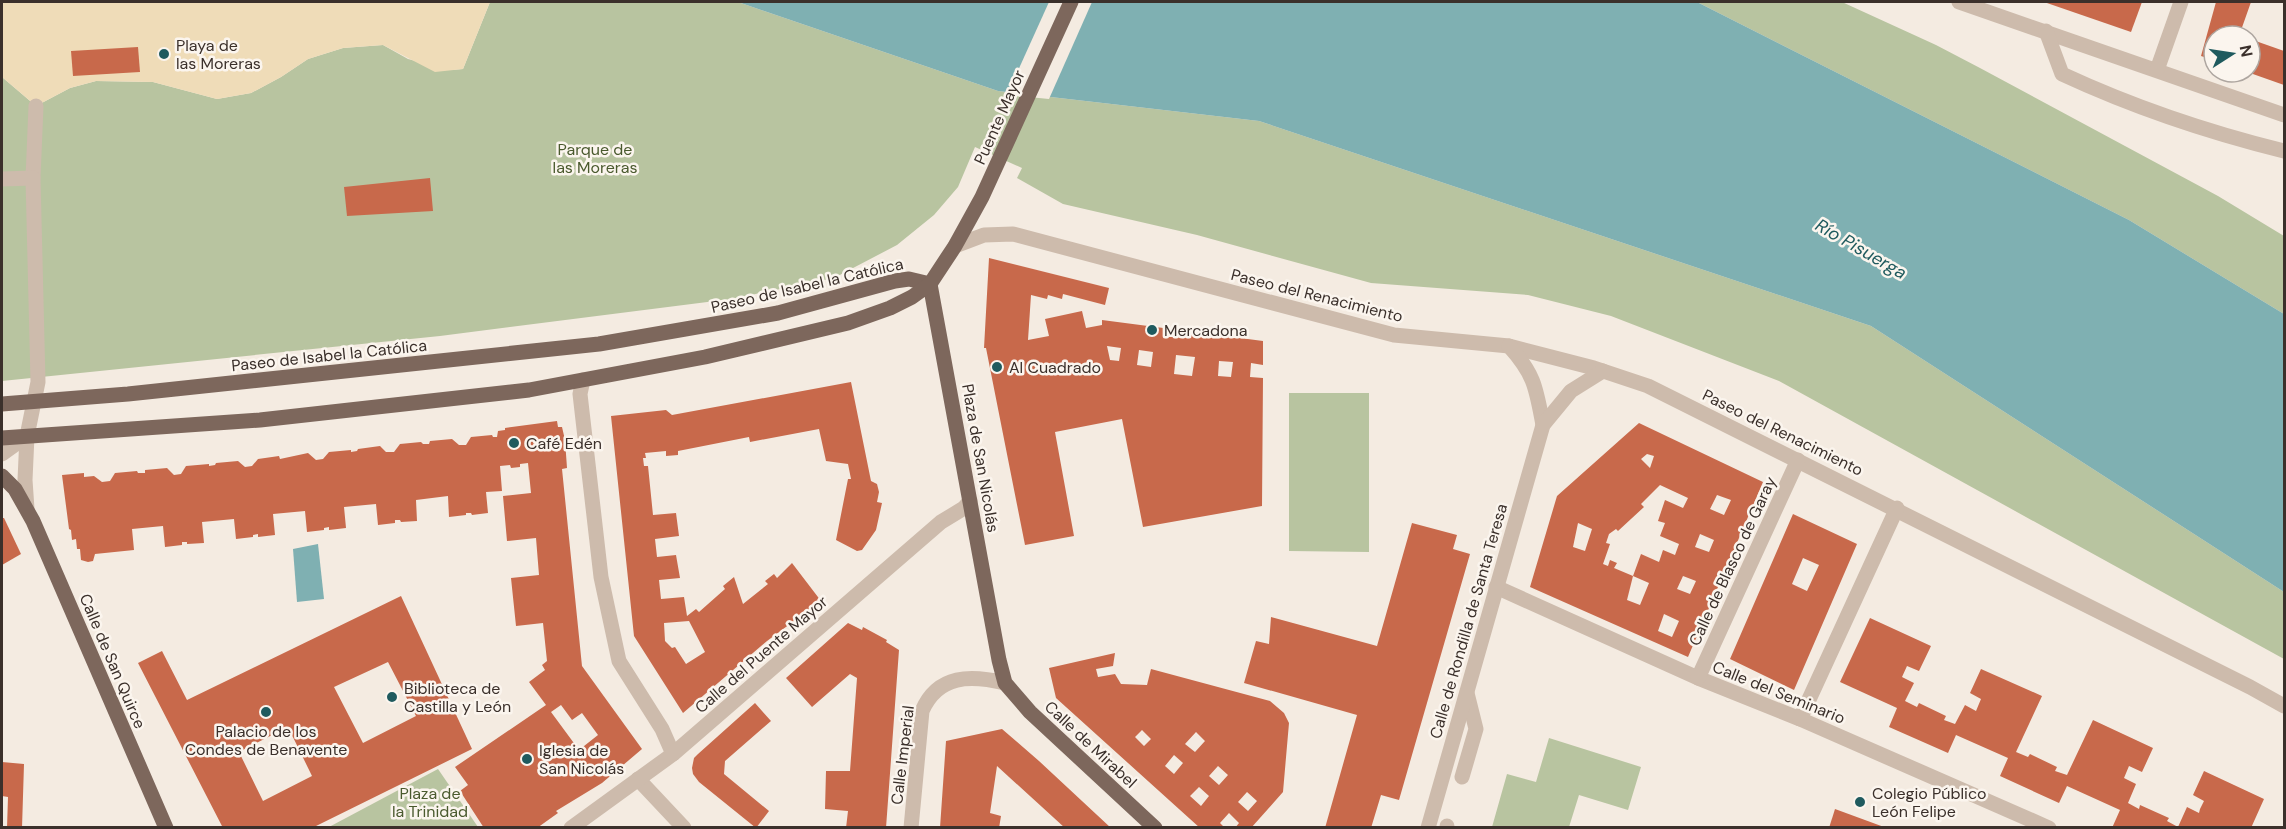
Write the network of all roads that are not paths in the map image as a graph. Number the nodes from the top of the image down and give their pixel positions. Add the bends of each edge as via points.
1 (1071, 2) edge
2 (1959, 2) edge
3 (2181, 2) edge
4 (2046, 31) junction
5 (2157, 70) junction
6 (36, 106) dead end
7 (2284, 115) edge
8 (2284, 151) edge
9 (33, 178) junction
10 (2, 179) edge
11 (955, 246) junction
12 (930, 284) junction
13 (1509, 346) junction
14 (1603, 371) junction
15 (583, 380) junction
16 (35, 401) junction
17 (2, 404) edge
18 (1543, 425) junction
19 (27, 436) junction
20 (2, 438) edge
21 (2, 454) edge
22 (1798, 460) junction
23 (2, 476) edge
24 (970, 501) junction
25 (1897, 508) junction
26 (27, 509) junction
27 (1496, 587) junction
28 (1698, 678) junction
29 (1005, 683) junction
30 (1467, 690) junction
31 (2284, 706) edge
32 (1800, 719) junction
33 (673, 754) junction
34 (1462, 777) dead end
35 (638, 779) junction
36 (166, 828) edge
37 (571, 828) edge
38 (684, 828) edge
39 (911, 828) edge
40 (1155, 828) edge
41 (1428, 828) edge
42 (2049, 828) edge

1 - 11 main road, Puente Mayor via 982,197
2 - 4 street
3 - 5 street
4 - 5 street
4 - 8 street via 2062,74 2096,90
5 - 7 street
6 - 9 street, Calle de San Quirce
9 - 10 street
9 - 16 street, Calle de San Quirce via 38,382
11 - 12 main road
11 - 13 street, Paseo del Renacimiento via 984,235 1013,234 1394,335
12 - 15 main road, Paseo de Isabel la Católica via 890,308 848,323 705,357
12 - 16 main road, Paseo de Isabel la Católica via 909,279 895,281 778,313 599,344
12 - 24 main road, Plaza de San Nicolás
13 - 14 street, Paseo del Renacimiento
13 - 18 street, Calle de Rondilla de Santa Teresa via 1533,379
14 - 18 street, Calle de Rondilla de Santa Teresa via 1571,391
14 - 22 street, Paseo del Renacimiento via 1648,386
15 - 19 main road, Paseo de Isabel la Católica via 529,390 260,420
15 - 33 street via 580,394 601,577 619,661 662,729
16 - 17 main road, Paseo de Isabel la Católica
16 - 19 street, Calle de San Quirce
18 - 27 street, Calle de Rondilla de Santa Teresa
19 - 20 main road, Paseo de Isabel la Católica
19 - 21 street
19 - 26 street, Calle de San Quirce
22 - 25 street, Paseo del Renacimiento
22 - 28 street, Calle de Blasco de Garay
23 - 26 main road, Calle de San Quirce
24 - 29 main road, Plaza de San Nicolás
24 - 33 street, Calle del Puente Mayor via 795,646
25 - 31 street, Paseo del Renacimiento
25 - 32 street
26 - 36 main road, Calle de San Quirce
27 - 28 street, Calle del Seminario
27 - 30 street, Calle de Rondilla de Santa Teresa
28 - 32 street, Calle del Seminario
29 - 39 street, Calle Imperial via 965,678 940,688 928,698 922,711
29 - 40 main road, Calle de Mirabel via 1049,730
30 - 34 street via 1476,729
30 - 41 street, Calle de Rondilla de Santa Teresa
32 - 42 street, Calle del Seminario
33 - 35 street, Calle del Puente Mayor
35 - 37 street, Calle del Puente Mayor
35 - 38 street

